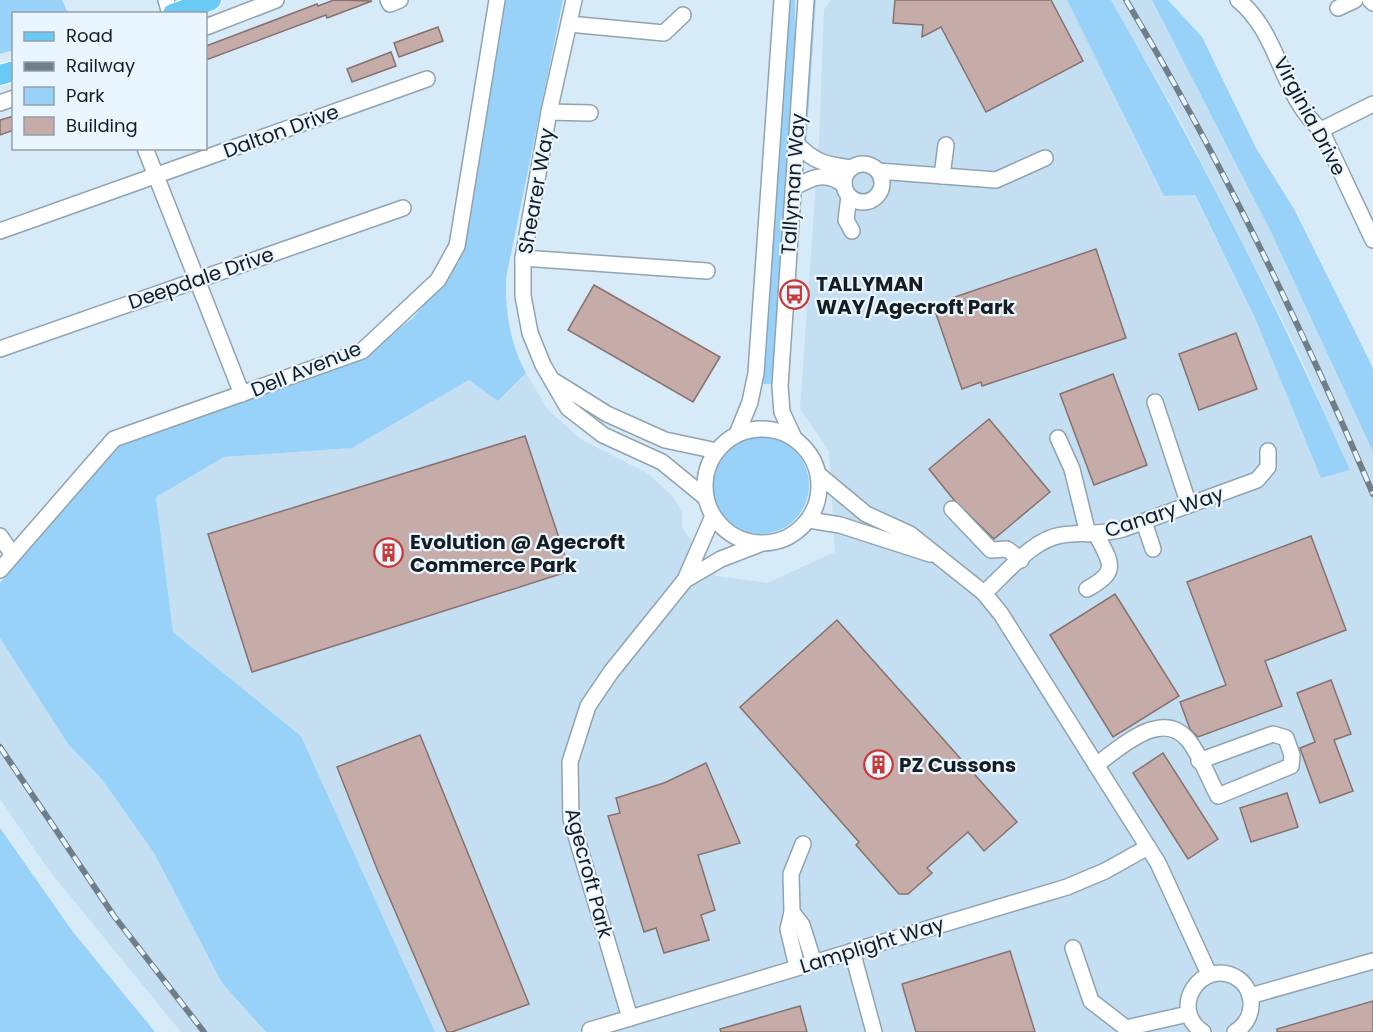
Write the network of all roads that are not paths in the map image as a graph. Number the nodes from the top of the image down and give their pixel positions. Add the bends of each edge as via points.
1 (211, 0) edge
2 (276, 0) edge
3 (388, 0) edge
4 (400, 0) edge
5 (496, 0) edge
6 (574, 0) edge
7 (782, 0) edge
8 (806, 0) edge
9 (1238, 0) edge
10 (1355, 0) edge
11 (1338, 8) dead end
12 (178, 12) edge
13 (683, 15) dead end
14 (569, 24) junction
15 (207, 27) edge
16 (427, 79) dead end
17 (1373, 104) edge
18 (549, 112) junction
19 (590, 113) dead end
20 (1321, 130) junction
21 (796, 143) junction
22 (946, 145) dead end
23 (147, 150) edge
24 (1046, 158) dead end
25 (851, 168) junction
26 (878, 171) junction
27 (156, 175) junction
28 (942, 176) junction
29 (793, 188) junction
30 (847, 190) junction
31 (403, 208) dead end
32 (0, 231) edge
33 (852, 231) dead end
34 (1372, 236) edge
35 (523, 258) junction
36 (707, 271) dead end
37 (196, 280) junction
38 (0, 349) edge
39 (552, 380) junction
40 (242, 394) junction
41 (1155, 402) dead end
42 (736, 434) junction
43 (794, 438) junction
44 (1058, 438) dead end
45 (717, 451) junction
46 (1268, 451) dead end
47 (819, 475) junction
48 (706, 498) junction
49 (1189, 505) junction
50 (952, 509) dead end
51 (713, 516) junction
52 (809, 520) junction
53 (1144, 522) junction
54 (1092, 534) junction
55 (0, 536) edge
56 (762, 543) junction
57 (1153, 549) dead end
58 (12, 554) junction
59 (941, 558) junction
60 (1021, 560) junction
61 (0, 570) edge
62 (685, 580) junction
63 (1087, 590) dead end
64 (984, 593) junction
65 (1199, 760) junction
66 (1096, 765) junction
67 (803, 843) dead end
68 (1148, 847) junction
69 (792, 912) junction
70 (1073, 948) dead end
71 (852, 951) junction
72 (1373, 961) edge
73 (814, 963) junction
74 (797, 968) junction
75 (1209, 974) junction
76 (1250, 996) junction
77 (1188, 1014) junction
78 (630, 1018) junction
79 (590, 1030) dead end
80 (874, 1032) edge
81 (1203, 1032) edge
82 (1235, 1032) edge

1 - 12 main road
2 - 15 street
3 - 4 street via 390,4
5 - 40 street, Dell Avenue via 457,246 438,280 362,351
6 - 14 street, Shearer Way
7 - 42 street, Tallyman Way via 756,373 750,402
8 - 21 street, Tallyman Way
9 - 20 street, Virginia Drive via 1265,30 1307,118
10 - 11 street
13 - 14 street via 664,33
14 - 18 street, Shearer Way
16 - 27 street, Dalton Drive
17 - 20 street
18 - 19 street
18 - 35 street, Shearer Way
20 - 34 street, Virginia Drive
21 - 25 street via 820,163
21 - 29 street, Tallyman Way
22 - 28 street
23 - 27 street
24 - 28 street via 996,180
25 - 26 street via 868,164
25 - 30 street
26 - 28 street
26 - 30 street via 881,189 873,199 861,201
27 - 32 street, Dalton Drive
27 - 37 street
29 - 30 street via 823,176 836,178
29 - 43 street, Tallyman Way via 779,395
30 - 33 street via 846,220
31 - 37 street, Deepdale Drive
35 - 36 street
35 - 39 street, Shearer Way via 525,315
37 - 38 street, Deepdale Drive
37 - 40 street
39 - 45 street via 616,419 665,440
39 - 48 street, Shearer Way via 568,408 603,435 662,462
40 - 58 street, Dell Avenue via 114,440
41 - 49 street
42 - 43 street via 766,428
42 - 45 street
43 - 47 street via 814,461
44 - 54 street
45 - 48 street via 708,465
46 - 49 street, Canary Way via 1268,467 1257,480
47 - 52 street via 816,506
47 - 59 street via 866,514 910,534
48 - 51 street
49 - 53 street, Canary Way
50 - 60 street via 991,550 1007,549
51 - 56 street via 743,540
51 - 62 street
52 - 56 street via 780,541
52 - 59 street via 840,525
53 - 54 street, Canary Way
53 - 57 street
54 - 60 street, Canary Way via 1060,535 1040,543
54 - 63 street via 1108,559 1109,571 1107,577
55 - 58 street
56 - 62 street via 721,559
58 - 61 street, Dell Avenue
59 - 64 street
60 - 64 street, Canary Way
62 - 78 street, Agecroft Park via 588,706 570,762 571,819
64 - 66 street
65 - 65 street via 1218,796 1291,766 1292,755 1286,738 1273,734
65 - 66 street via 1190,742 1179,732 1156,727
66 - 68 street
67 - 69 street via 791,874
68 - 71 street, Lamplight Way via 1067,887
68 - 75 street
69 - 73 street via 802,925
69 - 74 street via 788,929
70 - 77 street via 1091,1001 1126,1028
71 - 73 street, Lamplight Way
71 - 80 street
72 - 76 street
73 - 74 street, Lamplight Way
74 - 78 street, Lamplight Way
75 - 76 street via 1231,975 1241,981
75 - 77 street via 1196,982 1190,992
76 - 82 street via 1249,1018
77 - 81 street
78 - 79 street, Lamplight Way

